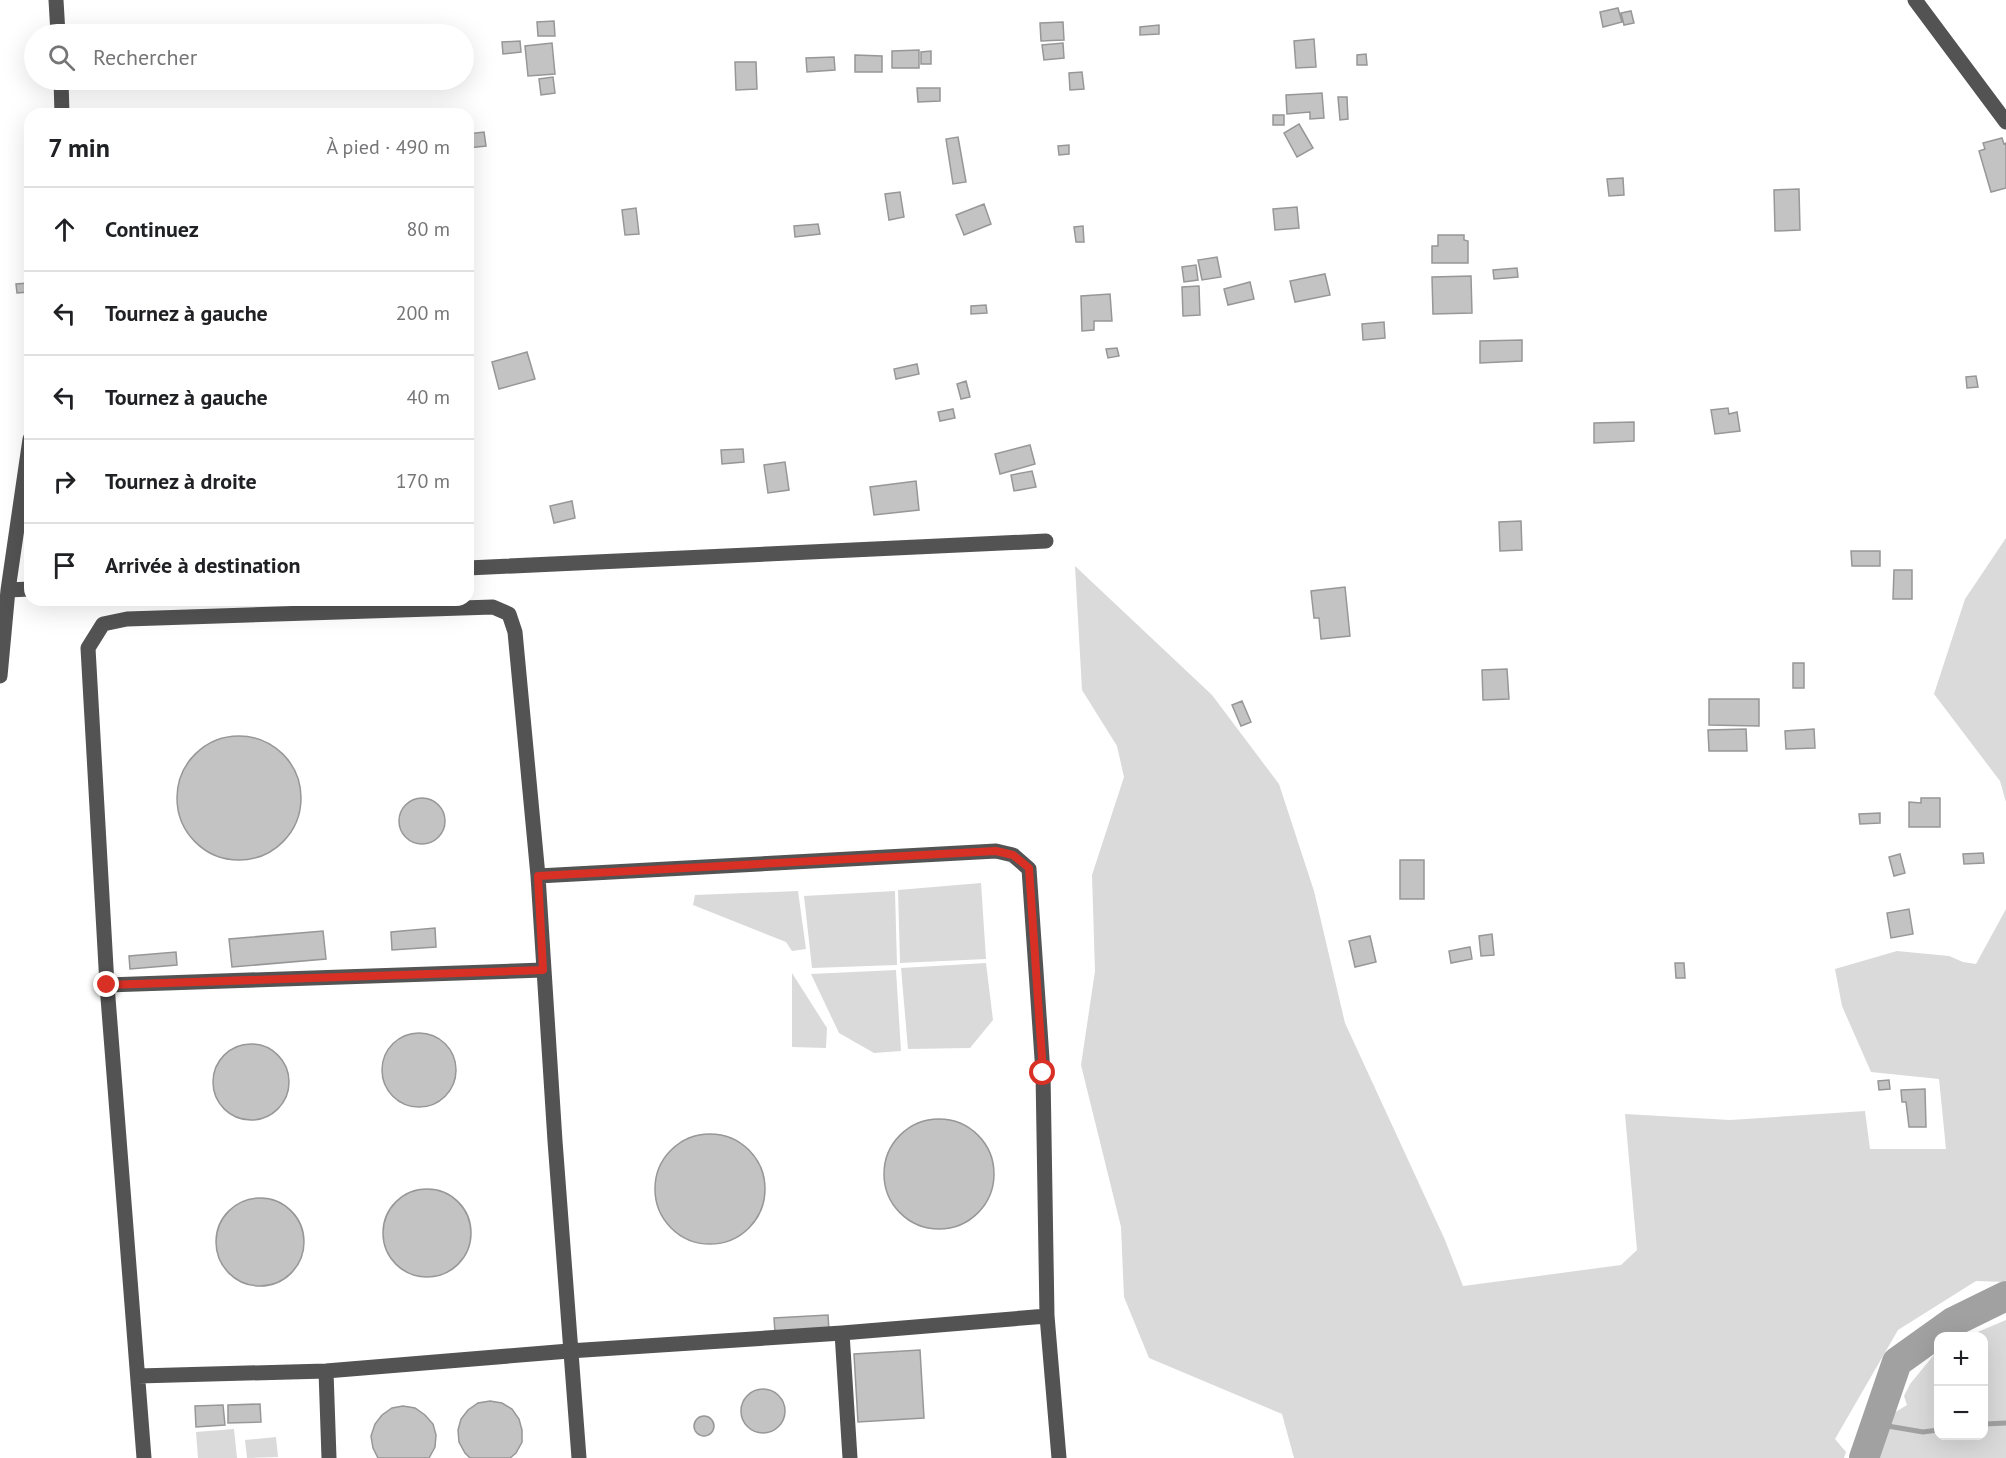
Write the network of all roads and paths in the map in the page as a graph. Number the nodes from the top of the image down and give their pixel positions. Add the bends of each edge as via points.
1 (56, 0) edge
2 (1915, 0) edge
3 (57, 24) edge
4 (61, 90) edge
5 (62, 108) edge
6 (2006, 122) edge
7 (24, 480) edge
8 (1046, 541) dead end
9 (474, 568) edge
10 (24, 589) edge
11 (8, 590) junction
12 (0, 676) edge
13 (538, 876) junction
14 (543, 970) junction
15 (107, 985) junction
16 (1047, 1316) junction
17 (842, 1334) junction
18 (569, 1351) junction
19 (326, 1371) junction
20 (138, 1376) junction
21 (144, 1458) edge
22 (329, 1458) edge
23 (579, 1458) edge
24 (850, 1458) edge
25 (1059, 1458) edge

1 - 3 street
2 - 6 street
4 - 5 street
7 - 11 street
8 - 9 street
10 - 11 street
11 - 12 street
13 - 14 street
13 - 15 street via 515,632 509,614 493,607 127,619 103,624 88,648
13 - 16 street via 996,851 1013,855 1029,868 1043,1073
14 - 15 street
14 - 18 street
15 - 20 street
16 - 17 street
16 - 25 street
17 - 18 street
17 - 24 street
18 - 19 street
18 - 23 street
19 - 20 street
19 - 22 street
20 - 21 street

